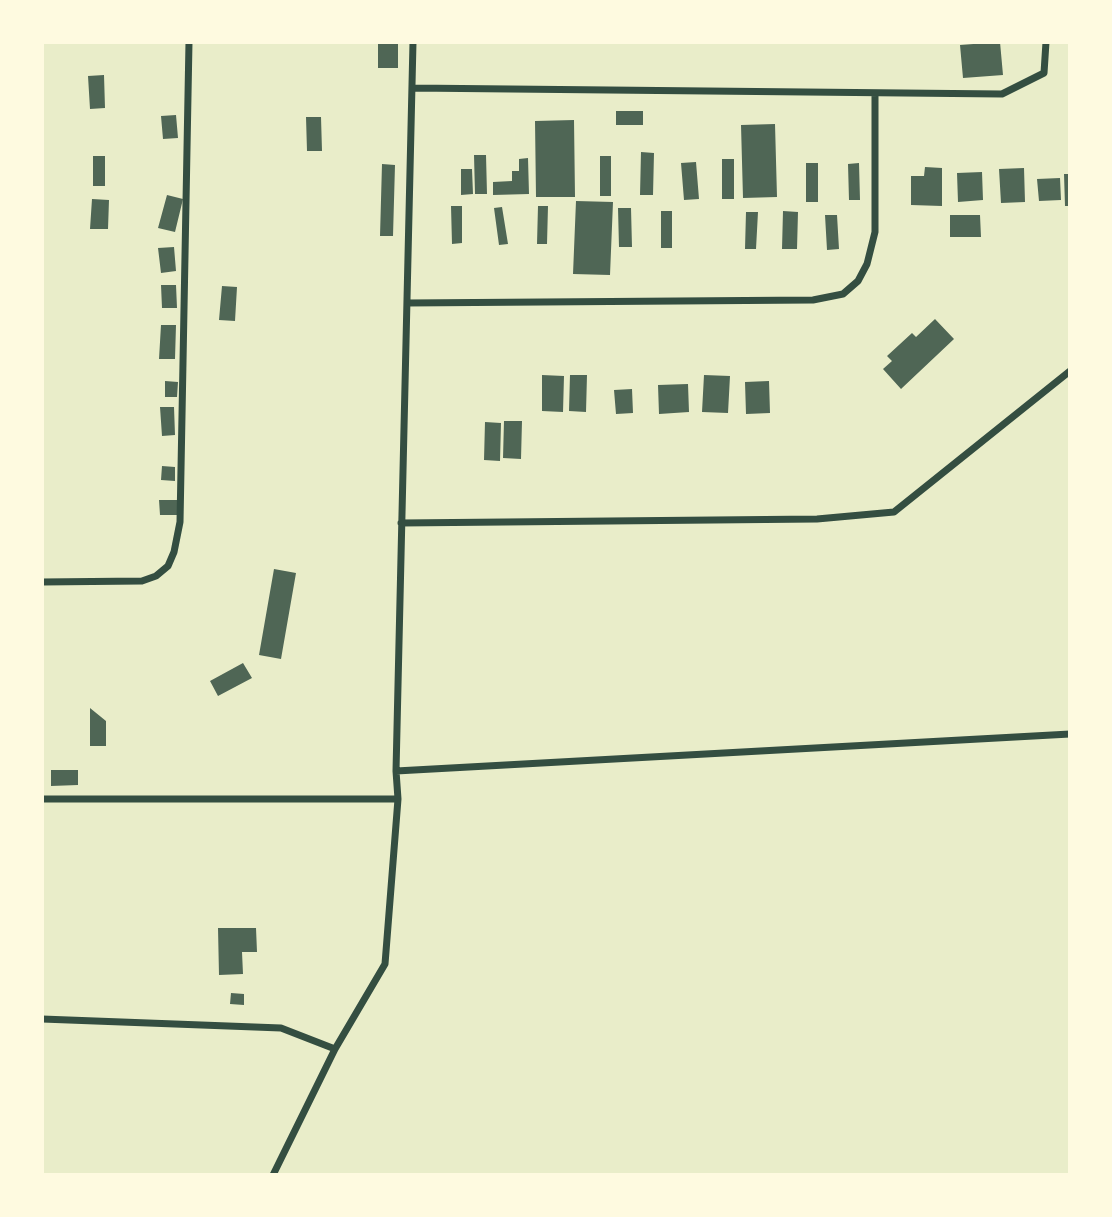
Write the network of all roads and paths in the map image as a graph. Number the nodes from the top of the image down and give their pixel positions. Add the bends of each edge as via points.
1 (190, 42) edge
2 (413, 42) edge
3 (1046, 42) edge
4 (412, 88) junction
5 (874, 93) junction
6 (407, 303) junction
7 (1070, 371) edge
8 (401, 523) junction
9 (42, 582) edge
10 (1070, 734) edge
11 (396, 771) junction
12 (42, 799) edge
13 (398, 799) junction
14 (42, 1019) edge
15 (335, 1049) junction
16 (273, 1175) edge

1 - 9 street via 180,522 174,552 168,566 142,581
2 - 4 street
3 - 5 street via 1044,73 1002,94
4 - 5 street
4 - 6 street
5 - 6 street via 875,232 867,264 843,295 813,300
6 - 8 street
7 - 8 street via 894,512 817,519
8 - 11 street
10 - 11 street
11 - 13 street
12 - 13 street
13 - 15 street via 385,964
14 - 15 street via 281,1028
15 - 16 street

